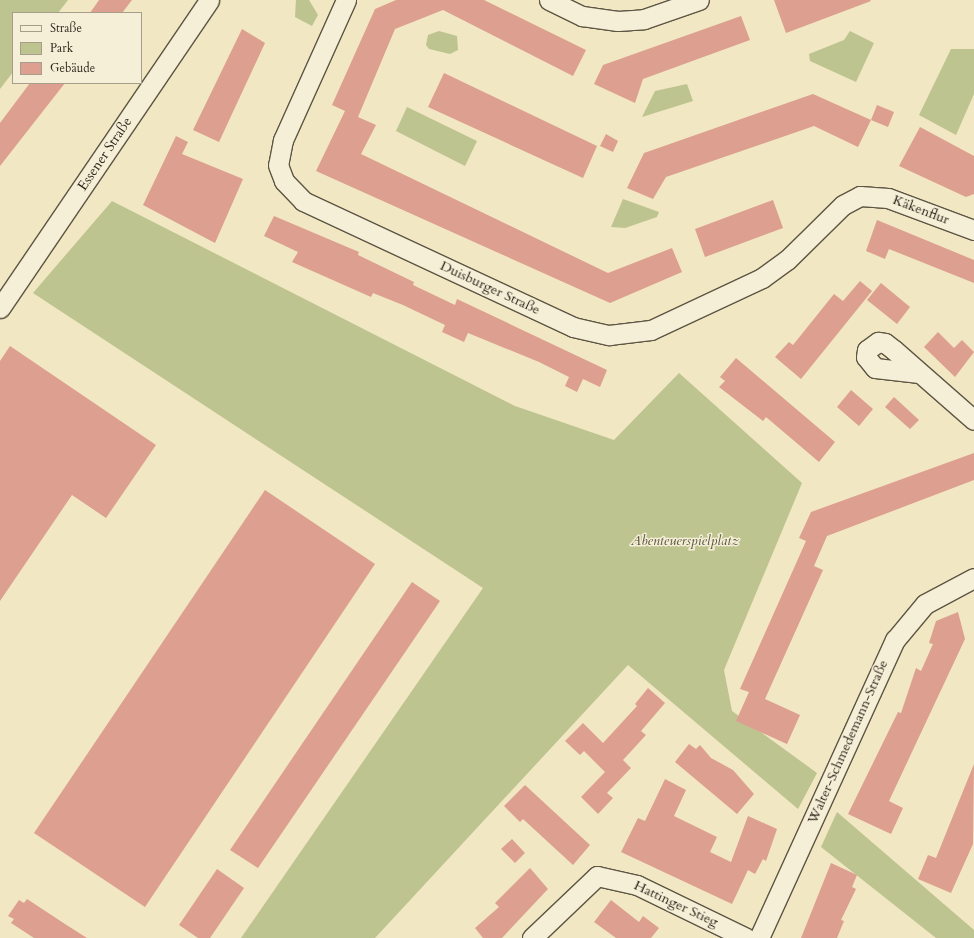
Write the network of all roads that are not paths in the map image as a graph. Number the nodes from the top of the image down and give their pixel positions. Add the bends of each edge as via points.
1 (209, 0) edge
2 (346, 0) edge
3 (549, 0) edge
4 (698, 0) edge
5 (866, 194) joint
6 (974, 230) edge
7 (0, 308) edge
8 (919, 373) dead end
9 (974, 420) edge
10 (974, 578) edge
11 (532, 938) edge
12 (746, 938) edge
13 (759, 938) edge

1 - 7 street, Essener Straße
2 - 5 street, Duisburger Straße via 283,140 278,165 284,181 303,201 573,327 609,335 651,330 762,278 787,260 843,205
3 - 4 street via 582,16 618,21 644,19
5 - 6 street, Käkenflur via 888,198
8 - 9 street
10 - 13 street, Walter-Schmedemann-Straße via 924,604 895,640
11 - 12 street, Hattinger Stieg via 597,876 637,885

